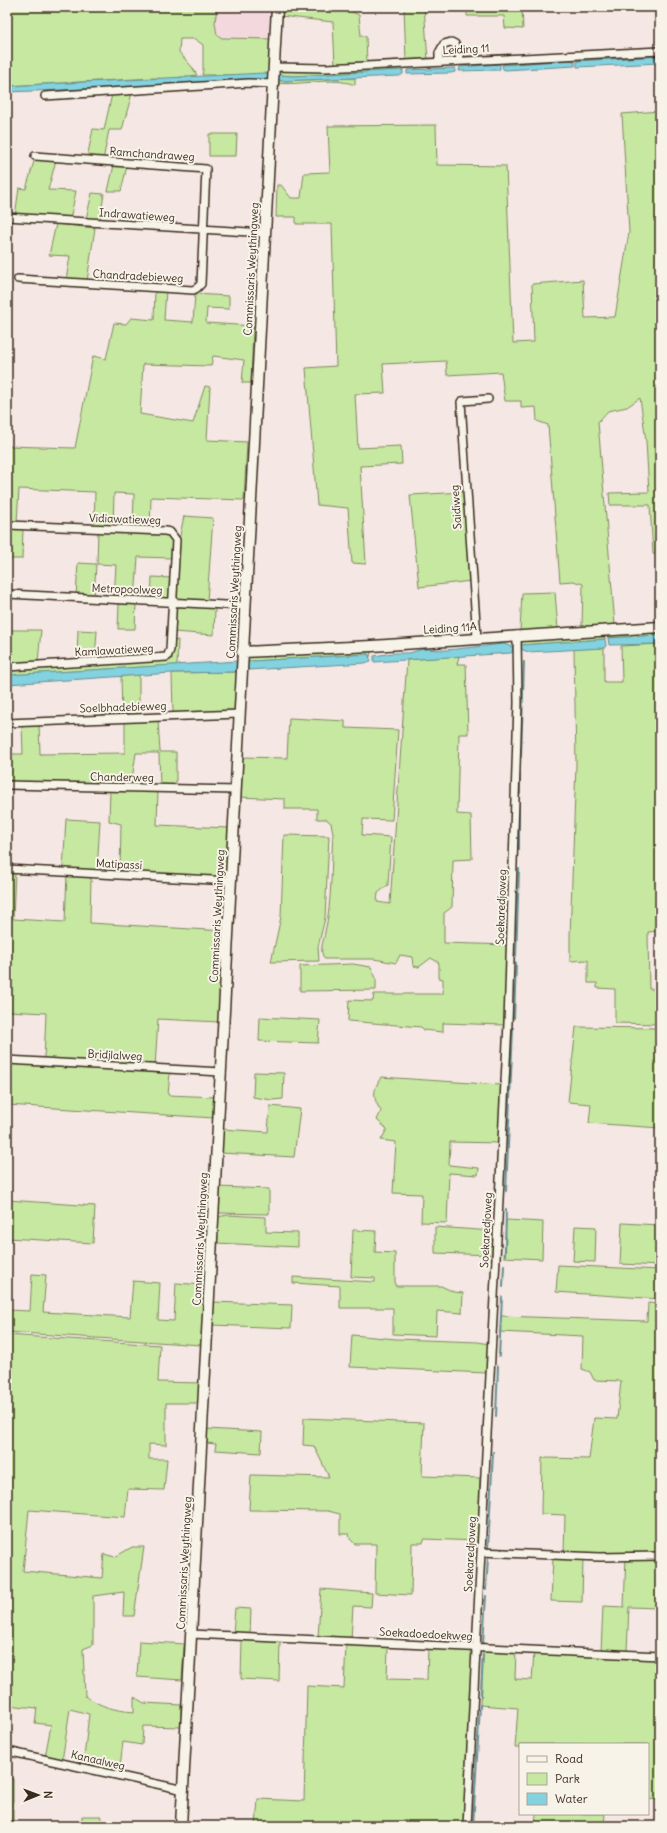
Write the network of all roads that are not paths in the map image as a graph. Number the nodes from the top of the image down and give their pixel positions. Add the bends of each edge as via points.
1 (277, 7) edge
2 (660, 51) edge
3 (460, 61) junction
4 (439, 62) junction
5 (273, 76) junction
6 (45, 96) dead end
7 (35, 156) dead end
8 (7, 217) edge
9 (203, 230) junction
10 (265, 233) junction
11 (18, 279) dead end
12 (488, 399) dead end
13 (7, 525) edge
14 (7, 594) edge
15 (172, 602) junction
16 (246, 606) junction
17 (660, 627) edge
18 (477, 638) junction
19 (517, 638) junction
20 (242, 656) junction
21 (7, 667) edge
22 (239, 714) junction
23 (7, 723) edge
24 (7, 786) edge
25 (236, 790) junction
26 (7, 869) edge
27 (231, 881) junction
28 (7, 1060) edge
29 (221, 1072) junction
30 (481, 1552) junction
31 (660, 1556) edge
32 (192, 1634) junction
33 (476, 1648) junction
34 (660, 1656) edge
35 (7, 1750) edge
36 (184, 1790) junction
37 (181, 1826) edge
38 (467, 1826) edge

1 - 5 main road, Commissaris Weythingweg
2 - 3 street, Leiding 11
3 - 4 street, Leiding 11
3 - 4 street via 455,44 447,42 441,47
4 - 5 street, Leiding 11 via 326,68
5 - 6 street, Leiding 11 via 249,83
5 - 10 main road, Commissaris Weythingweg
7 - 9 street, Ramchandraweg via 206,169
8 - 9 street, Indrawatieweg
9 - 10 street, Indrawatieweg
9 - 11 street, Chandradebieweg via 201,284 193,290
10 - 16 main road, Commissaris Weythingweg
12 - 18 street, Saidiweg via 461,402
13 - 15 street, Vidiawatieweg via 170,532 176,540
14 - 15 street, Metropoolweg via 126,602
15 - 16 street, Metropoolweg
15 - 21 street, Kamlawatieweg via 169,653 164,658
16 - 20 main road, Commissaris Weythingweg
17 - 19 main road, Leiding 11A
18 - 19 main road, Leiding 11A
18 - 20 main road, Leiding 11A
19 - 30 street, Soekaredjoweg via 518,703 510,959
20 - 22 main road, Commissaris Weythingweg
22 - 23 street, Soelbhadebieweg
22 - 25 main road, Commissaris Weythingweg
24 - 25 street, Chanderweg
25 - 27 main road, Commissaris Weythingweg
26 - 27 street, Matipassi
27 - 29 main road, Commissaris Weythingweg
28 - 29 street, Bridjlalweg
29 - 32 main road, Commissaris Weythingweg
30 - 31 street via 600,1557
30 - 33 street, Soekaredjoweg
32 - 33 street, Soekadoedoekweg
32 - 36 main road, Commissaris Weythingweg
33 - 34 street, Soekadoedoekweg
33 - 38 street, Soekaredjoweg
35 - 36 street, Kanaalweg
36 - 37 main road, Commissaris Weythingweg

